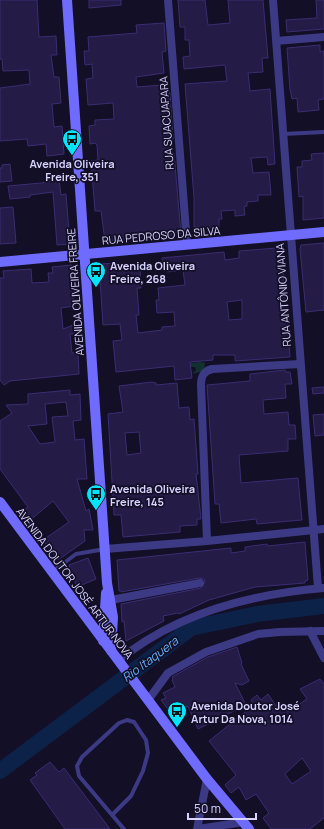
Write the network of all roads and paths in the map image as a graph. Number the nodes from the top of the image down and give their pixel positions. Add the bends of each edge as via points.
1 (67, 0) edge
2 (168, 0) edge
3 (273, 0) edge
4 (324, 37) edge
5 (276, 41) junction
6 (324, 132) edge
7 (283, 134) junction
8 (324, 232) edge
9 (290, 236) junction
10 (187, 244) junction
11 (85, 254) junction
12 (0, 262) edge
13 (300, 364) junction
14 (0, 502) edge
15 (324, 529) edge
16 (312, 530) junction
17 (207, 541) junction
18 (105, 549) junction
19 (52, 572) junction
20 (107, 583) junction
21 (200, 583) dead end
22 (321, 588) edge
23 (111, 600) junction
24 (310, 631) junction
25 (324, 631) edge
26 (103, 641) junction
27 (111, 651) junction
28 (324, 658) edge
29 (120, 663) junction
30 (148, 700) junction
31 (207, 779) junction
32 (112, 815) junction
33 (246, 826) edge
34 (124, 829) edge
35 (198, 829) edge

1 - 11 street, AVENIDA OLIVEIRA FREIRE
2 - 10 street, RUA SUACUAPARA
3 - 5 street, RUA ANTÔNIO VIANA
4 - 5 street
5 - 7 street, RUA ANTÔNIO VIANA
6 - 7 lane
7 - 9 street, RUA ANTÔNIO VIANA
8 - 9 street, RUA PEDROSO DA SILVA
9 - 10 street, RUA PEDROSO DA SILVA
9 - 13 street, RUA ANTÔNIO VIANA
10 - 11 street, RUA PEDROSO DA SILVA
11 - 12 street, RUA PEDROSO DA SILVA
11 - 18 street, AVENIDA OLIVEIRA FREIRE
13 - 16 street, RUA ANTÔNIO VIANA
13 - 17 street via 212,369 202,376
14 - 19 street, AVENIDA DOUTOR JOSÉ ARTUR NOVA
15 - 16 street
16 - 17 street
16 - 22 street, RUA ANTÔNIO VIANA
17 - 18 street
18 - 19 lane via 76,554
18 - 20 street, AVENIDA OLIVEIRA FREIRE
19 - 26 street, AVENIDA DOUTOR JOSÉ ARTUR NOVA
20 - 23 street, AVENIDA OLIVEIRA FREIRE
20 - 26 street, AVENIDA OLIVEIRA FREIRE
21 - 23 street
22 - 29 street via 260,597 213,609 156,634
23 - 27 street, AVENIDA OLIVEIRA FREIRE
24 - 25 street
24 - 28 street
24 - 30 street via 258,634 206,652 168,673
26 - 27 street, AVENIDA DOUTOR JOSÉ ARTUR NOVA
27 - 29 street, AVENIDA DOUTOR JOSÉ ARTUR NOVA
29 - 30 street, AVENIDA DOUTOR JOSÉ ARTUR NOVA
30 - 31 street, AVENIDA DOUTOR JOSÉ ARTUR NOVA
31 - 33 street, AVENIDA DOUTOR JOSÉ ARTUR NOVA
31 - 35 street
32 - 32 lane via 131,796 143,771 148,752 146,740 134,722 127,720 119,723 82,757 77,766 79,776
32 - 34 lane
33 - 35 street

